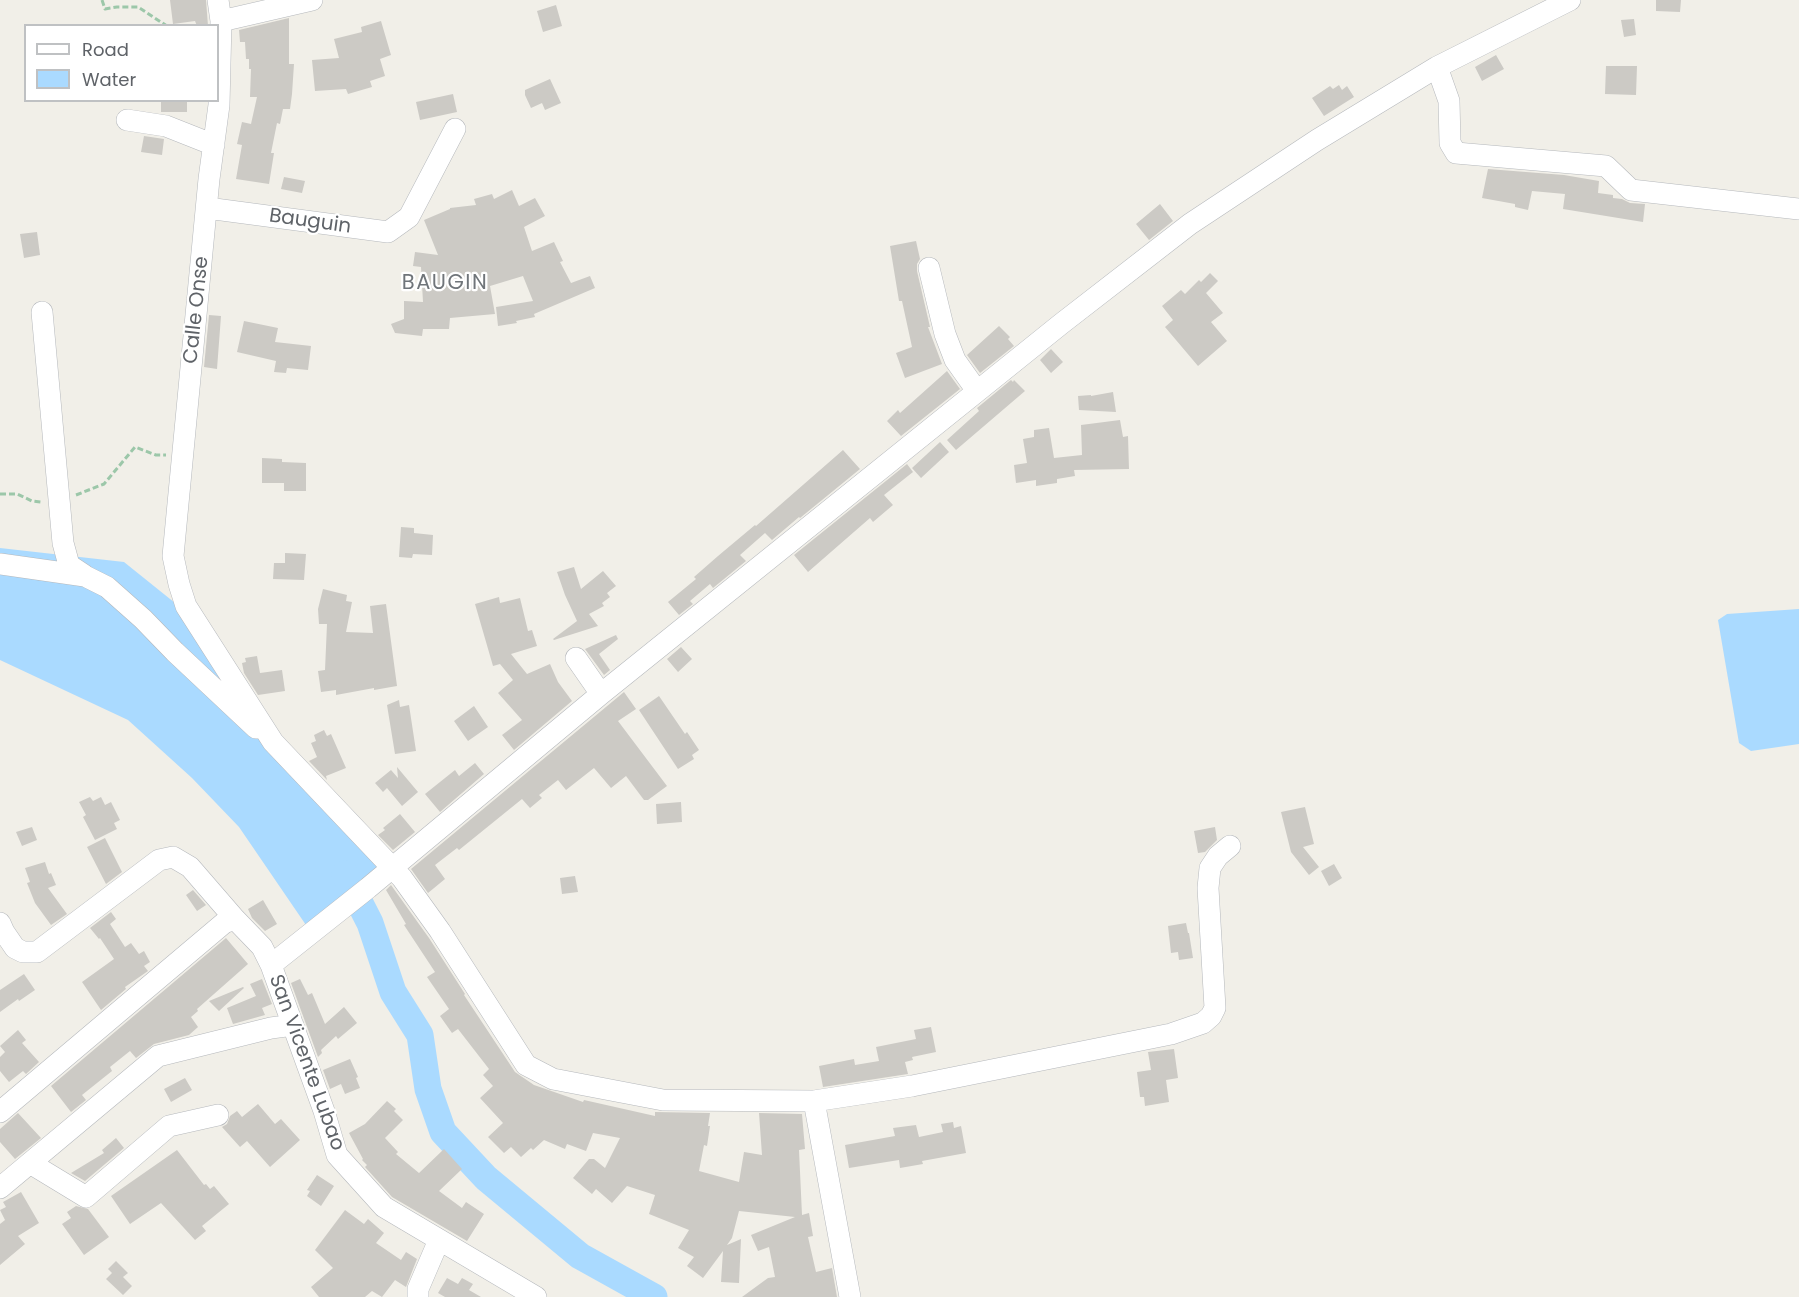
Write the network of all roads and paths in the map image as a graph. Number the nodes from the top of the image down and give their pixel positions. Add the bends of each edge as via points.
1 (102, 0) edge
2 (218, 0) edge
3 (312, 0) edge
4 (1570, 0) edge
5 (221, 21) junction
6 (164, 24) edge
7 (1437, 67) junction
8 (127, 120) dead end
9 (455, 129) dead end
10 (214, 144) junction
11 (207, 208) junction
12 (1799, 209) edge
13 (929, 268) dead end
14 (42, 312) dead end
15 (977, 392) junction
16 (183, 447) junction
17 (0, 494) edge
18 (59, 500) junction
19 (0, 564) edge
20 (85, 576) junction
21 (576, 658) dead end
22 (601, 694) junction
23 (273, 742) junction
24 (1230, 846) dead end
25 (392, 867) junction
26 (235, 919) junction
27 (0, 923) edge
28 (271, 965) junction
29 (293, 1025) junction
30 (814, 1101) junction
31 (0, 1112) edge
32 (218, 1115) dead end
33 (30, 1163) junction
34 (0, 1188) edge
35 (440, 1240) junction
36 (418, 1297) edge
37 (536, 1297) edge
38 (850, 1297) edge

1 - 6 path via 105,9 138,7
2 - 5 street, Calle Onse
3 - 5 street
4 - 7 street
5 - 10 street, Calle Onse
7 - 12 street via 1449,101 1450,143 1456,153 1606,166 1631,190
7 - 15 street via 1190,224
8 - 10 street via 166,126
9 - 11 street, Bauguin via 409,217 388,232
10 - 11 street, Calle Onse
11 - 16 street, Calle Onse
13 - 15 street via 955,360
14 - 18 street
15 - 22 street
16 - 18 path via 168,455 135,447 104,484
16 - 23 street, Calle Onse via 173,556 179,584 186,606
17 - 18 path via 17,494 49,503
18 - 20 street via 69,565
19 - 20 street
20 - 23 street via 106,587 143,619
21 - 22 street
22 - 25 street
23 - 25 street
24 - 30 street via 1210,868 1215,1008 1203,1023 1171,1034 1092,1050
25 - 28 street
25 - 30 street via 440,931 526,1065 553,1079 663,1100
26 - 27 street, San Vicente Lubao via 190,867 173,857 159,860 37,952 15,948
26 - 28 street, San Vicente Lubao via 262,947
26 - 31 street via 224,923
28 - 29 street, San Vicente Lubao
29 - 33 street via 158,1056
29 - 35 street, San Vicente Lubao via 337,1155 384,1207
30 - 38 street
32 - 33 street via 170,1126 86,1197
33 - 34 street
35 - 36 street via 417,1289
35 - 37 street, San Vicente Lubao

